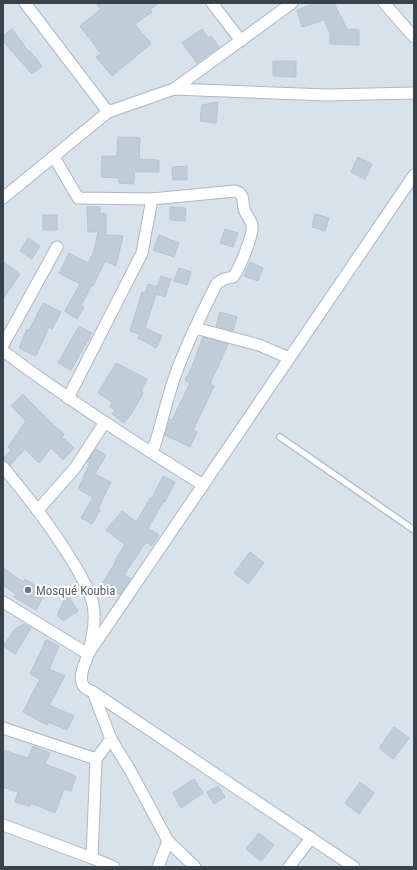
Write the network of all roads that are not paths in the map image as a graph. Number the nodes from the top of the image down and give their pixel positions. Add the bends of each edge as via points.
1 (25, 3) edge
2 (212, 3) edge
3 (292, 3) edge
4 (384, 3) edge
5 (414, 37) edge
6 (240, 41) junction
7 (174, 89) junction
8 (414, 93) edge
9 (108, 112) junction
10 (54, 157) junction
11 (414, 175) edge
12 (3, 198) edge
13 (152, 198) junction
14 (56, 246) dead end
15 (195, 328) junction
16 (3, 345) edge
17 (3, 352) edge
18 (289, 358) junction
19 (68, 398) junction
20 (105, 422) junction
21 (280, 437) dead end
22 (152, 453) junction
23 (3, 467) edge
24 (203, 485) junction
25 (38, 510) junction
26 (414, 530) edge
27 (3, 602) edge
28 (88, 654) junction
29 (94, 692) junction
30 (3, 728) edge
31 (111, 739) junction
32 (96, 759) junction
33 (3, 825) edge
34 (311, 838) junction
35 (168, 841) junction
36 (92, 858) junction
37 (114, 867) edge
38 (158, 867) edge
39 (196, 867) edge
40 (289, 867) edge
41 (354, 867) edge

1 - 9 street
2 - 6 street
3 - 6 street
4 - 5 street
6 - 7 street
7 - 8 street via 326,95
7 - 9 street
9 - 10 street
10 - 12 street
10 - 13 street via 78,198
11 - 18 street
13 - 15 street via 235,191 243,196 244,210 251,222 252,231 233,278 217,283
13 - 19 street via 142,253
14 - 16 street
15 - 18 street via 259,345
15 - 22 street via 175,376
17 - 19 street
18 - 24 street
19 - 20 street
20 - 22 street
20 - 25 street via 75,468
21 - 26 lane
22 - 24 street
23 - 25 street
24 - 28 street
25 - 28 street via 72,560 93,604 95,614
27 - 28 street
28 - 29 street via 82,672 82,684 85,689
29 - 31 street
29 - 34 street
30 - 32 street
31 - 32 street
31 - 35 street
32 - 36 street
33 - 36 street
34 - 40 street
34 - 41 street
35 - 38 street
35 - 39 street
36 - 37 street

